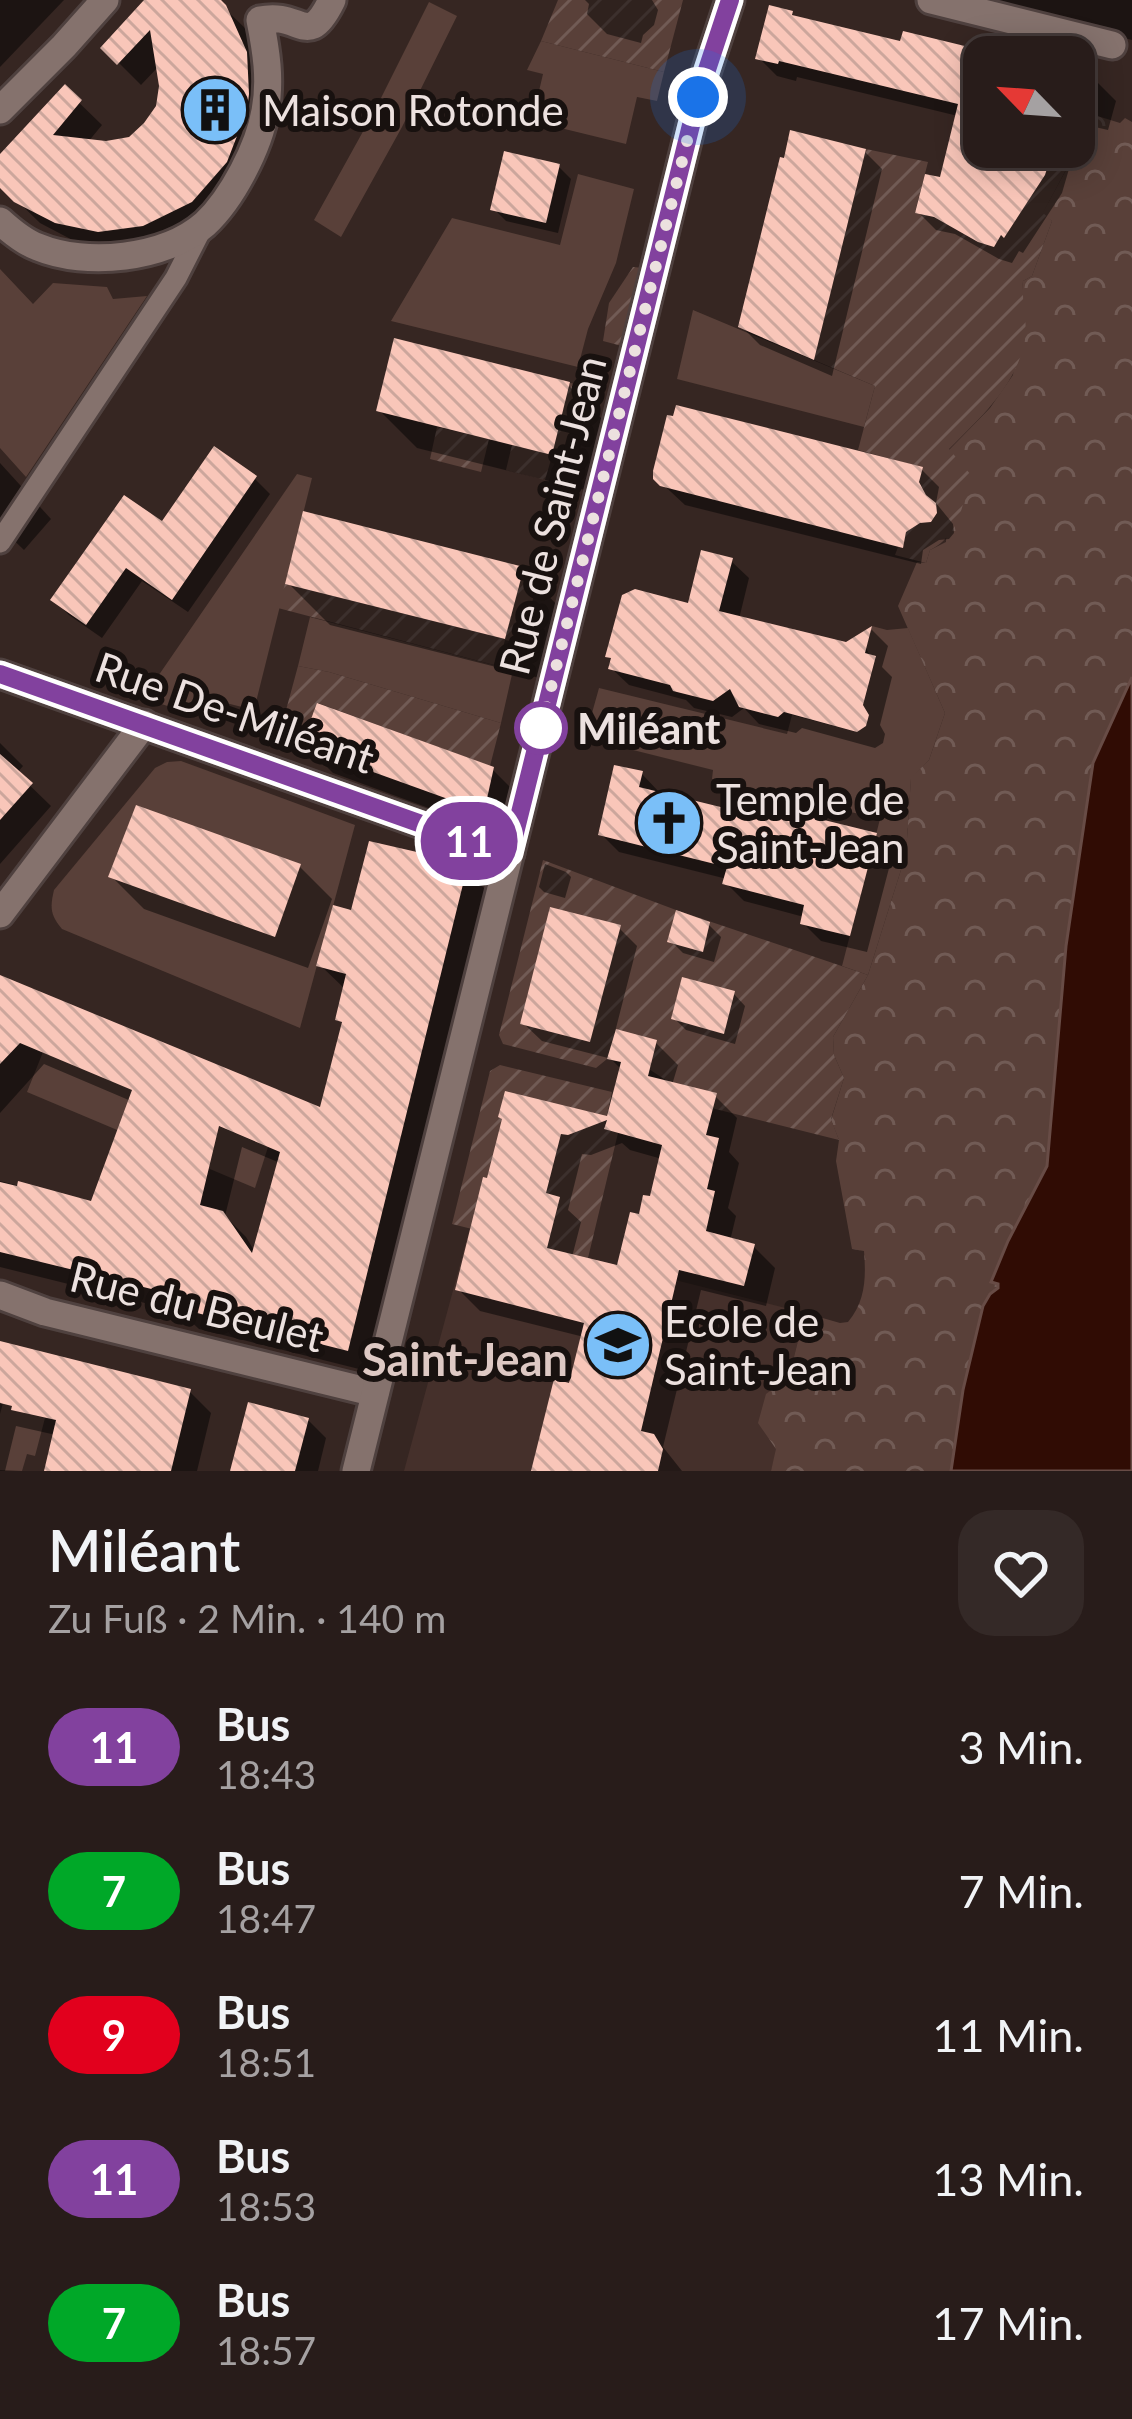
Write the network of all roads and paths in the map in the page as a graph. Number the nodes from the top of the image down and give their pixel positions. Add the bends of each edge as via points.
1 (105, 0) edge
2 (332, 0) edge
3 (730, 0) edge
4 (931, 0) edge
5 (256, 10) edge
6 (1112, 45) dead end
7 (0, 110) edge
8 (0, 221) edge
9 (202, 226) junction
10 (0, 542) edge
11 (0, 674) edge
12 (144, 724) junction
13 (510, 853) junction
14 (0, 914) edge
15 (0, 1295) edge
16 (375, 1393) junction
17 (356, 1471) edge

1 - 7 street
2 - 5 street via 313,27
3 - 13 street, Rue de Saint-Jean via 698,97
4 - 6 street
5 - 9 street via 268,77 265,113 256,145
8 - 9 street via 38,248 95,259 154,249
9 - 10 street via 176,278
11 - 12 street, Rue De-Miléant
12 - 13 street, Rue De-Miléant
12 - 14 street
13 - 16 street, Rue de Saint-Jean
15 - 16 street, Rue du Beulet
16 - 17 street, Rue de Saint-Jean

